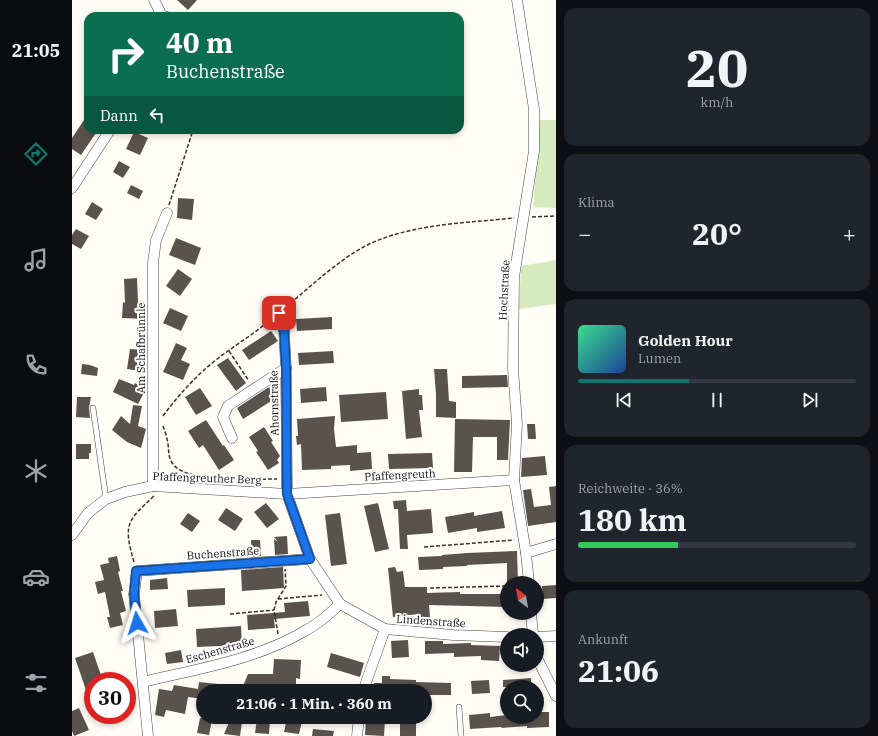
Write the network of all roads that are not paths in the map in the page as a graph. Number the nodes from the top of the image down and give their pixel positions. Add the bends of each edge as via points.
1 (154, 0) edge
2 (518, 0) edge
3 (160, 12) edge
4 (107, 134) edge
5 (72, 188) edge
6 (166, 212) road end
7 (279, 313) road end
8 (286, 368) junction
9 (93, 408) dead end
10 (232, 438) dead end
11 (514, 480) junction
12 (154, 486) junction
13 (287, 494) junction
14 (106, 499) junction
15 (72, 535) edge
16 (556, 544) edge
17 (526, 553) junction
18 (310, 559) junction
19 (528, 576) edge
20 (340, 604) junction
21 (385, 629) junction
22 (500, 636) edge
23 (556, 636) edge
24 (544, 637) edge
25 (544, 672) edge
26 (143, 682) junction
27 (365, 684) edge
28 (556, 696) edge
29 (459, 707) dead end
30 (358, 724) edge
31 (148, 736) edge
32 (357, 736) edge
33 (461, 736) edge

1 - 3 street
2 - 11 street, Hochstraße via 534,110 534,151 514,277 513,369 517,424
4 - 5 street
6 - 12 street, Am Schafbrünnle via 156,240 153,263
7 - 8 street, Ahornstraße via 284,331
8 - 10 street via 228,406 223,417
8 - 13 street, Ahornstraße
9 - 14 lane
11 - 13 street, Pfaffengreuth
11 - 17 street, Hochstraße
12 - 13 street, Pfaffengreuther Berg
12 - 14 street, Pfaffengreuther Berg
13 - 18 street, Lindenstraße
14 - 15 street, Pfaffengreuther Berg via 88,513
16 - 17 street
17 - 19 street, Hochstraße
18 - 20 street, Lindenstraße
18 - 26 street, Buchenstraße via 136,571 134,594
20 - 21 street, Lindenstraße
20 - 26 street, Eschenstraße via 303,633 244,658
21 - 22 street, Lindenstraße
21 - 27 street
23 - 24 street
25 - 28 street
26 - 31 street
29 - 33 lane
30 - 32 street

